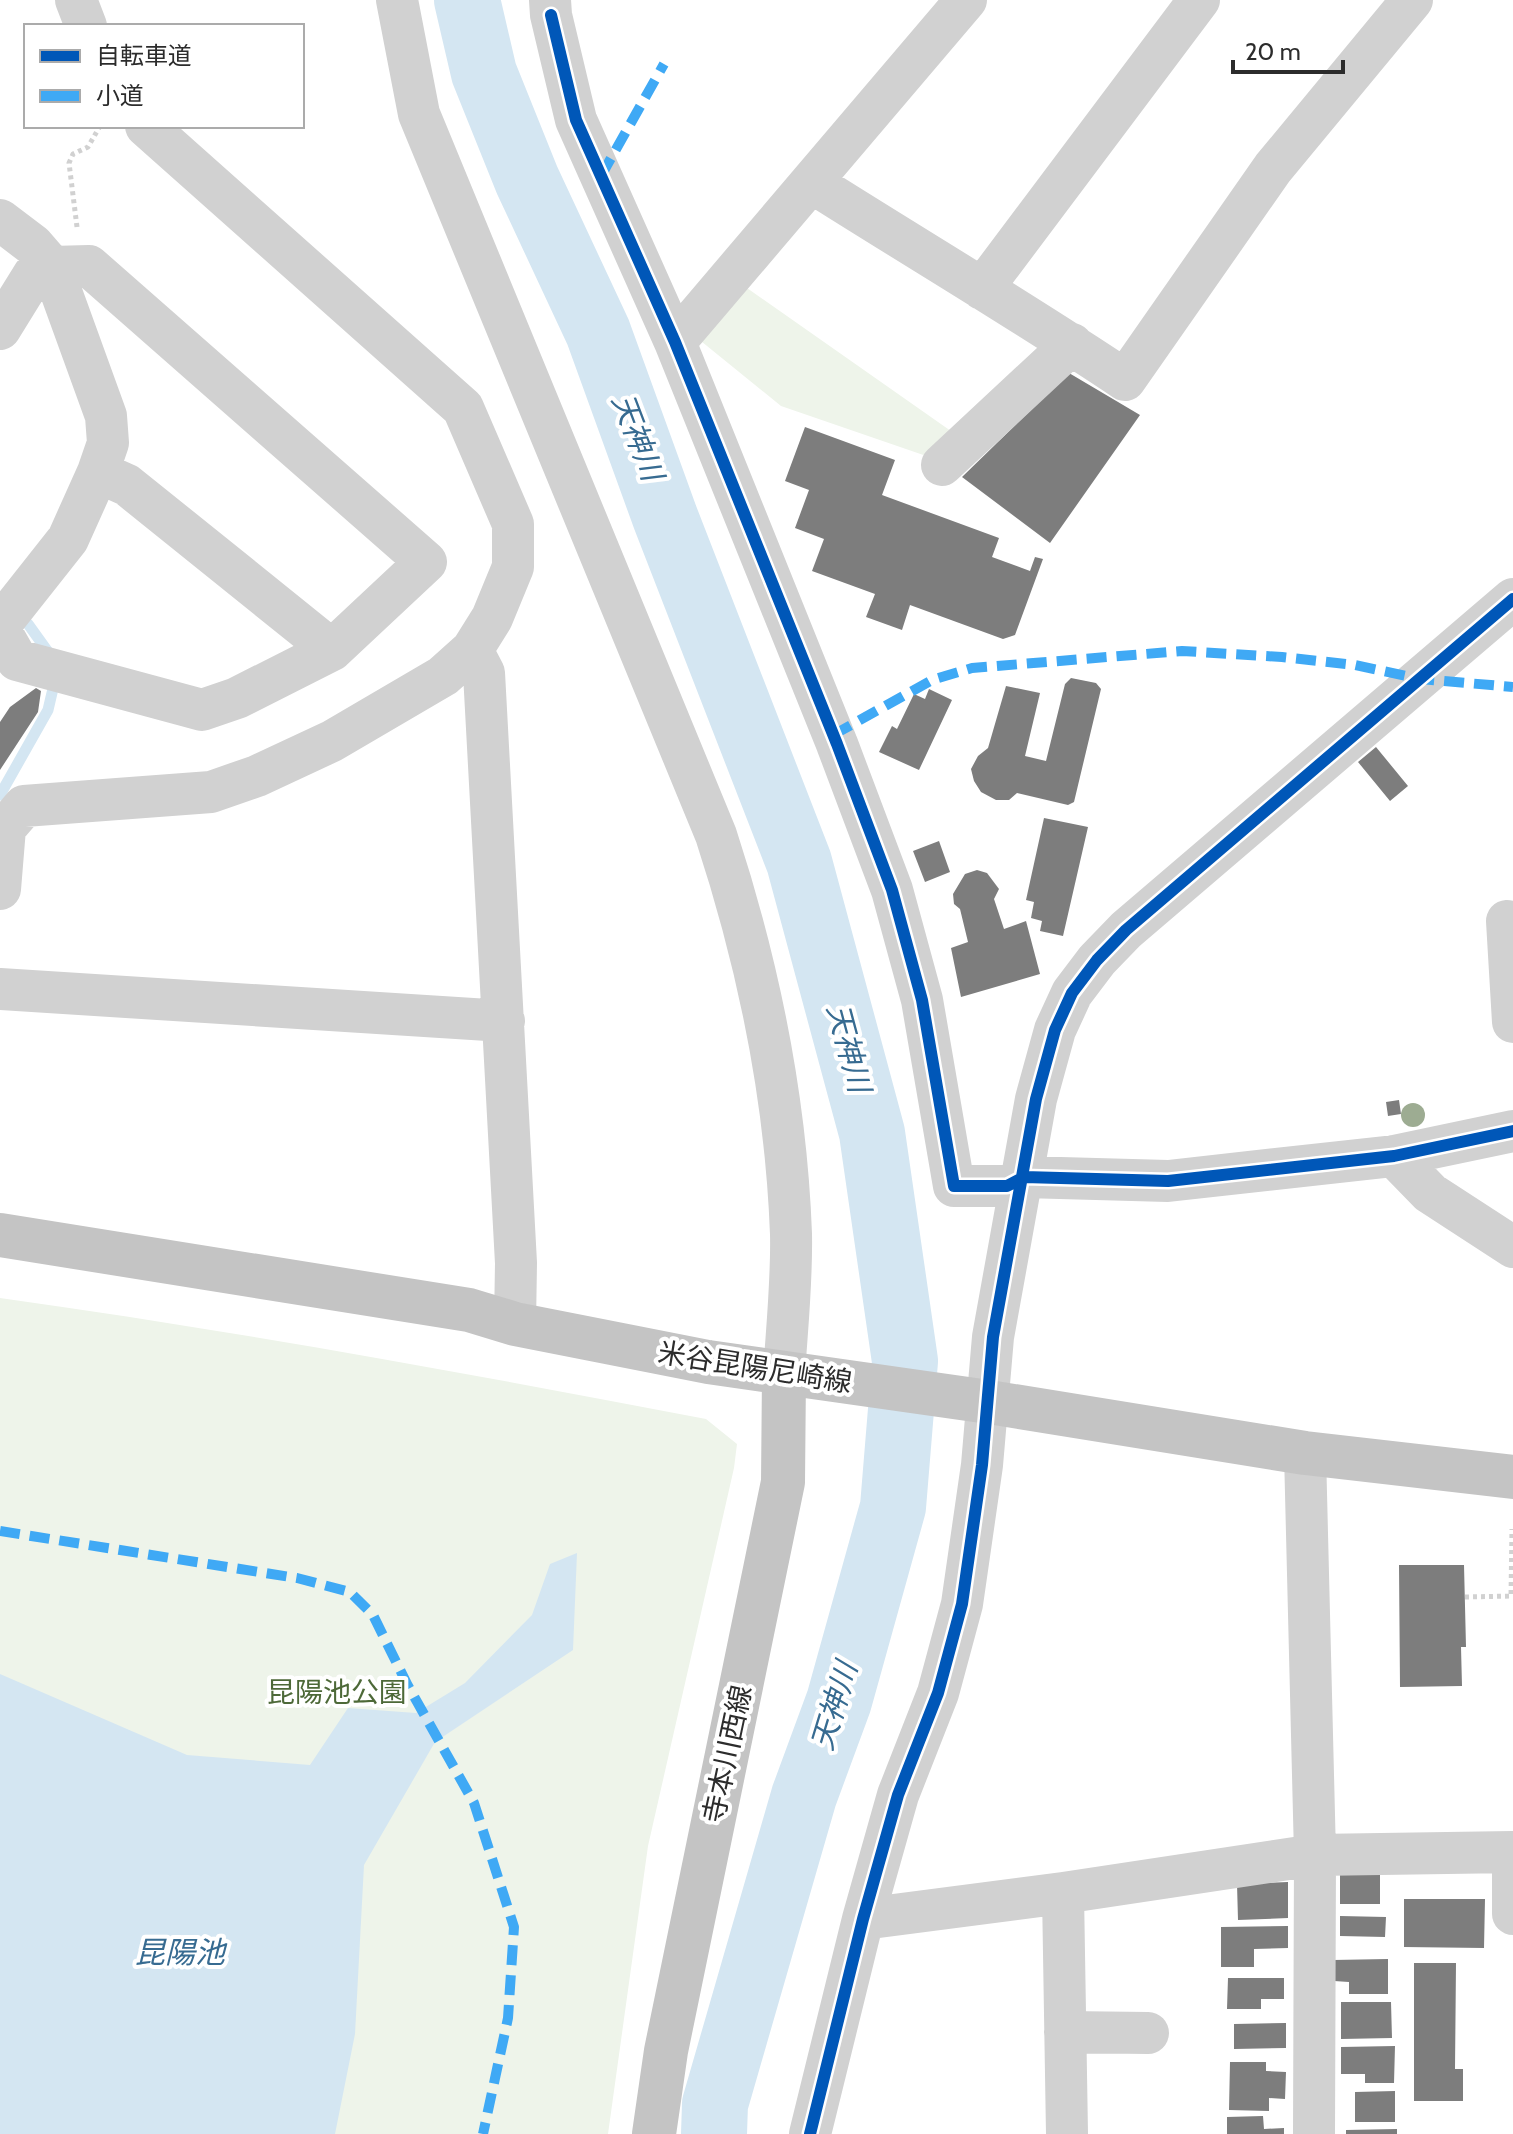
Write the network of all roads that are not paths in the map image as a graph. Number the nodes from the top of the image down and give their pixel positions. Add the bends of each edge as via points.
1 (76, 0) edge
2 (397, 0) edge
3 (966, 0) edge
4 (1199, 0) edge
5 (1412, 0) edge
6 (550, 8) edge
7 (85, 24) edge
8 (148, 128) edge
9 (811, 182) junction
10 (0, 220) edge
11 (58, 267) junction
12 (982, 289) junction
13 (0, 329) edge
14 (675, 342) junction
15 (1072, 344) junction
16 (942, 465) dead end
17 (98, 472) junction
18 (1513, 599) edge
19 (4, 650) edge
20 (332, 650) junction
21 (472, 650) junction
22 (0, 889) edge
23 (1508, 940) dead end
24 (0, 989) edge
25 (504, 1021) junction
26 (1513, 1022) edge
27 (1513, 1131) edge
28 (1394, 1156) junction
29 (1024, 1177) junction
30 (0, 1235) edge
31 (1513, 1247) edge
32 (515, 1324) junction
33 (784, 1374) junction
34 (973, 1400) junction
35 (1305, 1453) junction
36 (1513, 1477) edge
37 (1513, 1852) edge
38 (1315, 1855) junction
39 (1063, 1893) junction
40 (1513, 1914) edge
41 (863, 1919) junction
42 (1065, 2032) junction
43 (1148, 2033) dead end
44 (654, 2134) edge
45 (810, 2134) edge
46 (1067, 2134) edge
47 (1314, 2134) edge

1 - 7 street
2 - 33 street via 419,114 735,893 763,1014 784,1156 791,1275
3 - 9 street
4 - 12 street
5 - 15 street via 1273,168 1125,380
6 - 14 street via 576,120
8 - 21 street via 463,408 513,524 513,567
9 - 12 street
9 - 14 street
10 - 11 street
11 - 13 street via 34,274
11 - 17 street via 106,416 108,443
11 - 20 street via 89,266 426,562
12 - 15 street
14 - 29 street via 892,890 922,1000 954,1186 1007,1186
15 - 16 street
17 - 19 street via 57,561
17 - 20 street via 127,485
18 - 29 street via 1097,960 1072,993 1055,1030 1036,1099
19 - 20 street via 202,710
21 - 22 street via 443,676 389,709 257,776 211,792 24,806 5,828
21 - 25 street via 484,673
23 - 26 street
24 - 25 street
25 - 32 street
27 - 28 street
28 - 29 street via 1168,1181
28 - 31 street via 1430,1193
29 - 34 street via 993,1337
30 - 32 main road, 米谷昆陽尼崎線 via 469,1310
32 - 33 main road, 米谷昆陽尼崎線
33 - 34 main road, 米谷昆陽尼崎線
33 - 44 main road, 寺本川西線 via 783,1482 669,2036
34 - 35 main road, 米谷昆陽尼崎線
34 - 41 street via 962,1604
35 - 36 main road, 米谷昆陽尼崎線
35 - 38 street
37 - 38 street
37 - 40 street
38 - 39 street
38 - 47 street
39 - 41 street
39 - 42 street
41 - 45 street
42 - 43 street
42 - 46 street

